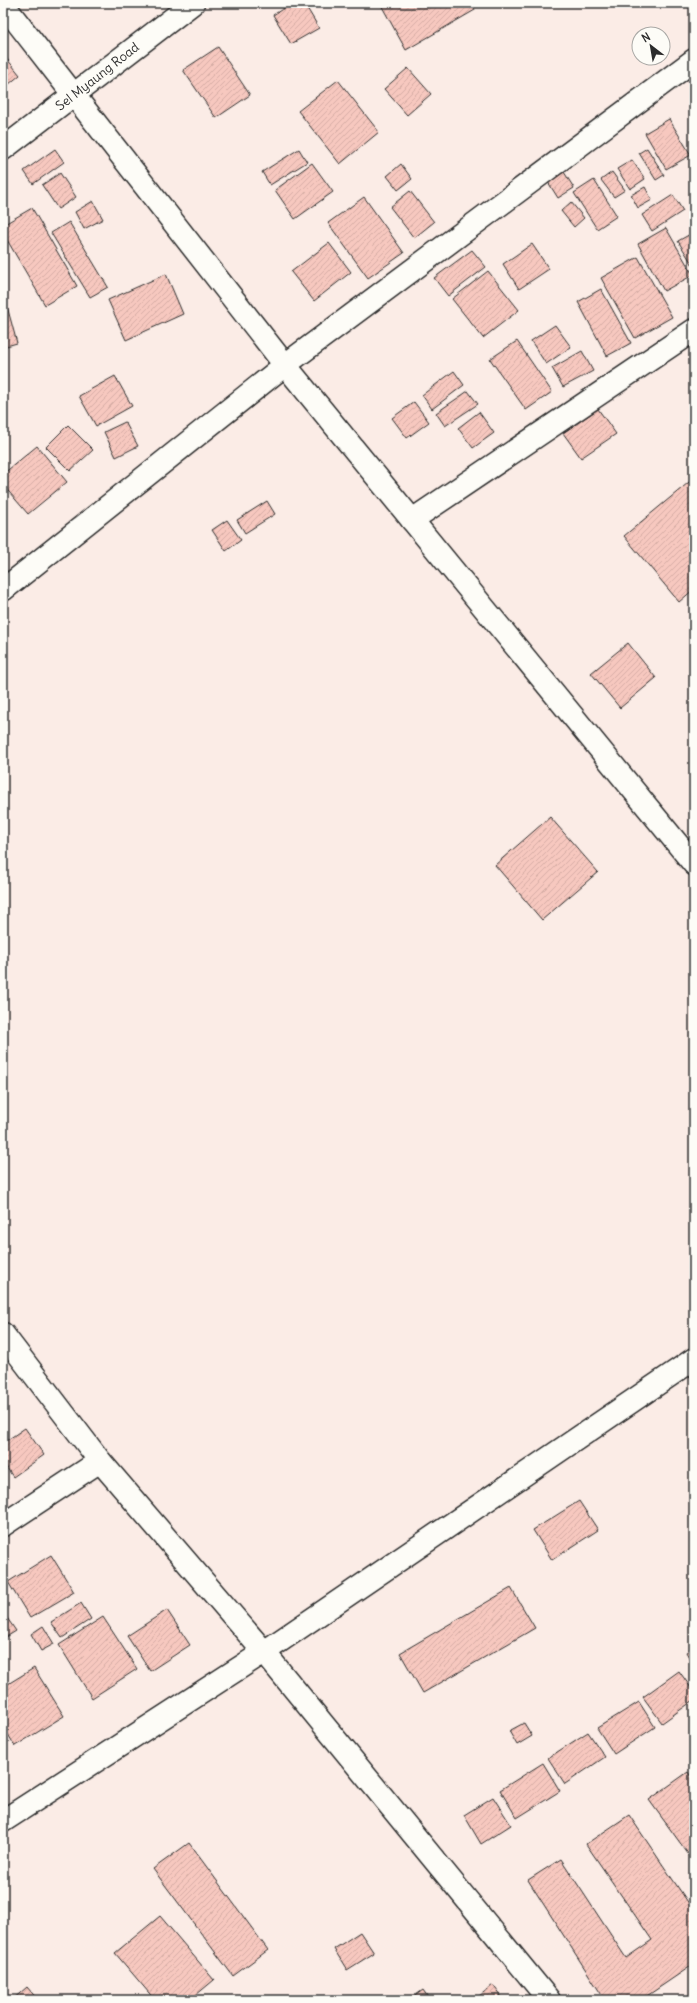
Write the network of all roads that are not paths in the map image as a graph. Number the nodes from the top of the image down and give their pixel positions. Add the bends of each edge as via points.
1 (193, 3) edge
2 (3, 4) edge
3 (694, 60) edge
4 (73, 94) junction
5 (3, 150) edge
6 (694, 330) edge
7 (285, 365) junction
8 (412, 520) junction
9 (3, 590) edge
10 (694, 864) edge
11 (3, 1334) edge
12 (694, 1359) edge
13 (100, 1461) junction
14 (3, 1525) edge
15 (264, 1652) junction
16 (3, 1821) edge
17 (549, 2000) edge

1 - 4 street, Sel Myaung Road
2 - 4 street
3 - 7 street
4 - 5 street, Sel Myaung Road
4 - 7 street
6 - 8 street
7 - 8 street
7 - 9 street
8 - 10 street
11 - 13 street
12 - 15 street
13 - 14 street
13 - 15 street
15 - 16 street
15 - 17 street

